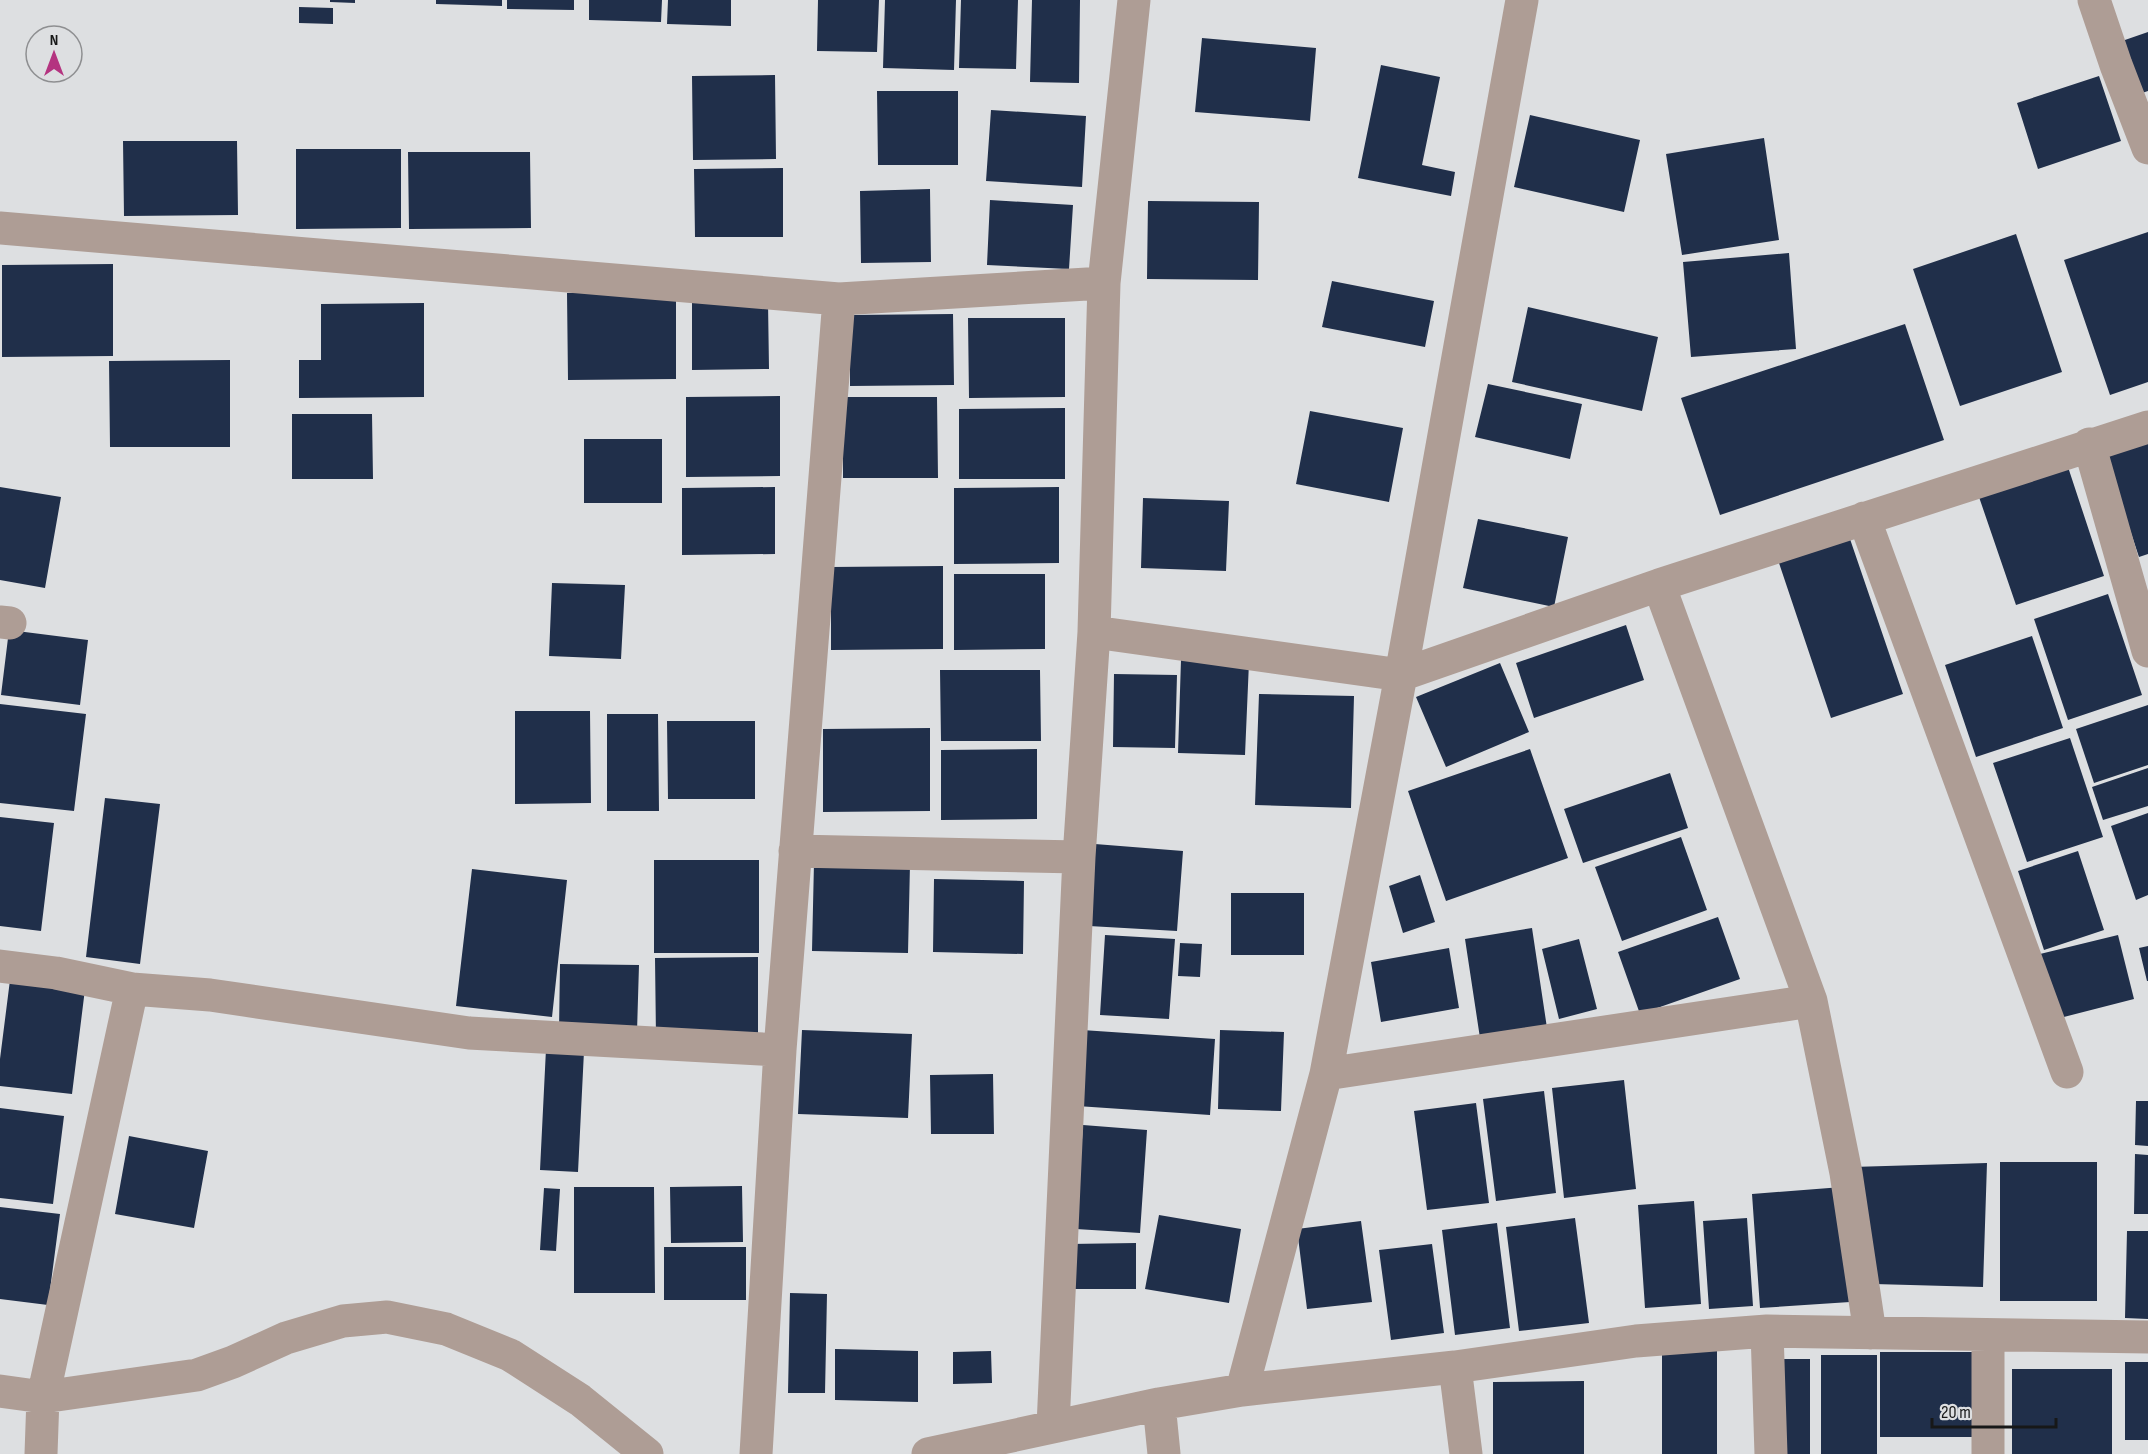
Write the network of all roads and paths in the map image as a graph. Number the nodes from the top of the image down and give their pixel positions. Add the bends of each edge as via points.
1 (1134, 0) edge
2 (1522, 0) edge
3 (2094, 0) edge
4 (2148, 148) edge
5 (0, 228) edge
6 (1104, 283) junction
7 (839, 299) junction
8 (2148, 427) edge
9 (2090, 444) junction
10 (1864, 518) junction
11 (1659, 585) junction
12 (1094, 632) junction
13 (2148, 651) edge
14 (1401, 675) junction
15 (795, 851) junction
16 (1078, 857) junction
17 (0, 966) edge
18 (132, 989) junction
19 (1810, 1001) junction
20 (780, 1050) junction
21 (2067, 1072) dead end
22 (1326, 1074) junction
23 (1767, 1331) junction
24 (1870, 1333) junction
25 (1988, 1336) junction
26 (2148, 1337) edge
27 (1455, 1367) junction
28 (1242, 1390) junction
29 (0, 1391) edge
30 (43, 1398) junction
31 (1159, 1404) junction
32 (1053, 1426) junction
33 (41, 1454) edge
34 (647, 1454) edge
35 (756, 1454) edge
36 (928, 1454) edge
37 (1164, 1454) edge
38 (1466, 1454) edge
39 (1771, 1454) edge
40 (1988, 1454) edge

1 - 6 street
2 - 14 street
3 - 4 street
5 - 7 street
6 - 7 street
6 - 12 street
7 - 15 street
8 - 9 street
9 - 10 street
9 - 13 street
10 - 11 street
10 - 21 street
11 - 14 street
11 - 19 street
12 - 14 street
12 - 16 street
14 - 22 street
15 - 16 street
15 - 20 street
16 - 32 street
17 - 18 street
18 - 20 street via 210,995 469,1033
18 - 30 street
19 - 22 street
19 - 24 street via 1846,1173
20 - 35 street
22 - 28 street
23 - 24 street
23 - 27 street via 1636,1341
23 - 39 street
24 - 25 street
25 - 26 street
25 - 40 street
27 - 28 street
27 - 38 street
28 - 31 street
29 - 30 street
30 - 33 street
30 - 34 street via 197,1376 286,1338 342,1321 387,1317 446,1329 510,1355 580,1400
31 - 32 street
31 - 37 street
32 - 36 street

